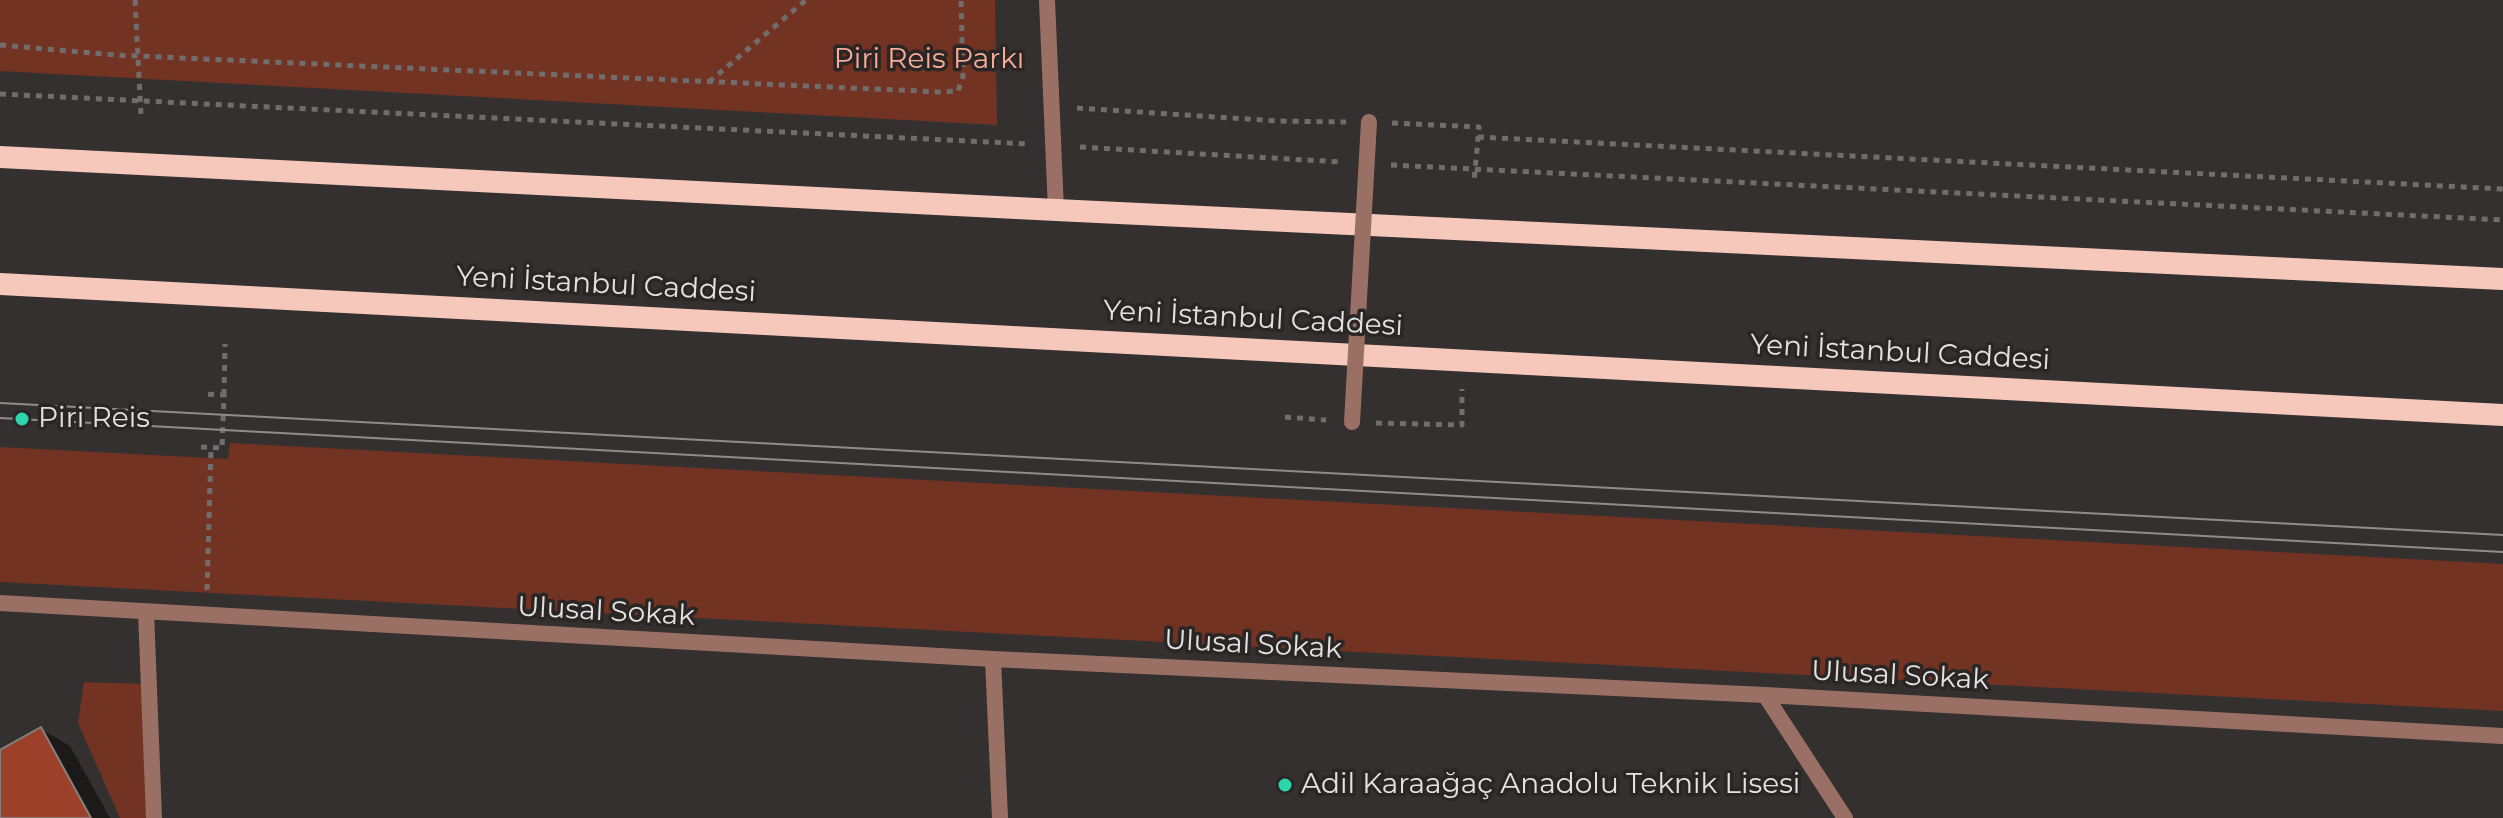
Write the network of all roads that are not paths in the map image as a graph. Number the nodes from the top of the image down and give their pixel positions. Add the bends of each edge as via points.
1 (1047, 0) edge
2 (1369, 122) road end
3 (0, 157) edge
4 (1056, 210) junction
5 (2503, 279) edge
6 (0, 284) edge
7 (2503, 415) edge
8 (1352, 422) road end
9 (0, 603) edge
10 (146, 612) junction
11 (993, 659) junction
12 (1765, 695) junction
13 (2503, 736) edge
14 (154, 818) edge
15 (1000, 818) edge
16 (1845, 818) edge

1 - 4 street
2 - 8 street, bridge
3 - 4 highway
4 - 5 highway
6 - 7 highway, Yeni İstanbul Caddesi
9 - 10 street, Ulusal Sokak
10 - 11 street, Ulusal Sokak
10 - 14 street
11 - 12 street, Ulusal Sokak
11 - 15 street
12 - 13 street, Ulusal Sokak
12 - 16 street

